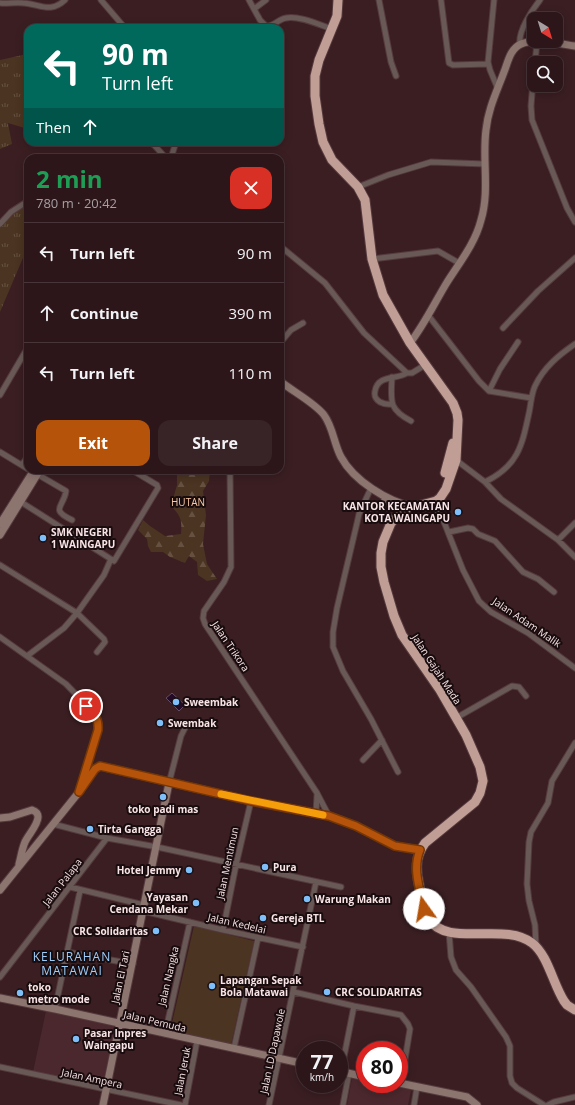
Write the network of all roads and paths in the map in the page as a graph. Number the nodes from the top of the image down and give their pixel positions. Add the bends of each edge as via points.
1 (65, 0) edge
2 (101, 0) edge
3 (249, 0) edge
4 (266, 0) edge
5 (338, 0) edge
6 (379, 0) edge
7 (441, 0) edge
8 (494, 0) edge
9 (540, 0) edge
10 (0, 3) edge
11 (254, 9) junction
12 (122, 24) edge
13 (264, 24) edge
14 (275, 24) edge
15 (332, 29) junction
16 (527, 42) edge
17 (520, 44) junction
18 (563, 44) edge
19 (575, 46) edge
20 (488, 64) junction
21 (396, 76) dead end
22 (498, 89) junction
23 (532, 92) edge
24 (155, 146) edge
25 (162, 154) edge
26 (484, 164) junction
27 (358, 187) junction
28 (24, 203) edge
29 (575, 222) edge
30 (0, 224) edge
31 (284, 249) edge
32 (575, 258) edge
33 (372, 259) junction
34 (459, 263) junction
35 (428, 315) junction
36 (303, 323) dead end
37 (503, 328) dead end
38 (284, 338) edge
39 (518, 342) dead end
40 (410, 343) junction
41 (575, 344) edge
42 (24, 354) edge
43 (427, 367) junction
44 (407, 373) junction
45 (392, 377) junction
46 (284, 385) edge
47 (284, 389) edge
48 (489, 391) junction
49 (0, 395) edge
50 (531, 398) junction
51 (392, 404) junction
52 (411, 421) dead end
53 (0, 452) edge
54 (456, 460) junction
55 (24, 462) edge
56 (22, 465) joint
57 (32, 474) edge
58 (33, 474) edge
59 (39, 474) edge
60 (138, 474) edge
61 (230, 474) edge
62 (485, 482) junction
63 (370, 489) junction
64 (434, 501) junction
65 (21, 502) junction
66 (413, 506) junction
67 (399, 514) junction
68 (72, 520) dead end
69 (575, 523) edge
70 (0, 524) edge
71 (449, 532) junction
72 (0, 534) edge
73 (558, 540) junction
74 (575, 557) edge
75 (112, 559) junction
76 (0, 565) edge
77 (554, 592) dead end
78 (77, 613) junction
79 (0, 637) edge
80 (97, 652) dead end
81 (27, 656) junction
82 (575, 668) edge
83 (526, 696) dead end
84 (456, 718) junction
85 (187, 724) dead end
86 (382, 740) junction
87 (575, 743) edge
88 (363, 760) dead end
89 (398, 772) dead end
90 (169, 783) junction
91 (79, 792) junction
92 (317, 794) junction
93 (251, 801) junction
94 (316, 814) junction
95 (329, 816) junction
96 (0, 818) edge
97 (53, 824) junction
98 (107, 838) junction
99 (157, 847) junction
100 (420, 850) junction
101 (236, 865) junction
102 (18, 866) junction
103 (316, 882) junction
104 (70, 887) junction
105 (341, 887) dead end
106 (0, 890) edge
107 (80, 891) junction
108 (144, 908) junction
109 (190, 922) junction
110 (223, 930) junction
111 (449, 932) junction
112 (258, 938) junction
113 (303, 947) junction
114 (536, 947) junction
115 (67, 952) junction
116 (133, 964) junction
117 (0, 977) edge
118 (294, 992) junction
119 (0, 998) edge
120 (354, 1006) junction
121 (55, 1009) junction
122 (575, 1010) edge
123 (121, 1024) junction
124 (165, 1034) junction
125 (197, 1041) junction
126 (346, 1041) edge
127 (408, 1042) edge
128 (234, 1048) junction
129 (279, 1058) junction
130 (296, 1062) edge
131 (0, 1067) edge
132 (349, 1073) joint
133 (356, 1074) edge
134 (408, 1085) edge
135 (417, 1087) junction
136 (107, 1090) junction
137 (575, 1097) edge
138 (104, 1105) edge
139 (181, 1105) edge
140 (185, 1105) edge
141 (269, 1105) edge
142 (343, 1105) edge
143 (414, 1105) edge
144 (477, 1105) edge
145 (544, 1105) edge
146 (551, 1105) edge

1 - 10 street via 56,7 48,8 22,3
2 - 12 street
3 - 11 street
4 - 11 street
5 - 15 highway via 337,16
6 - 21 street
7 - 20 street via 449,63
8 - 20 street
9 - 17 street via 522,32
11 - 13 street
14 - 15 street via 289,17
15 - 27 highway via 315,76 319,124 332,160
16 - 17 street
17 - 22 street via 511,54
18 - 19 street
20 - 22 street
22 - 26 street via 487,120
23 - 29 street via 532,120
24 - 25 street
26 - 27 street via 431,162
26 - 34 street via 485,202 482,219 472,243
27 - 33 highway via 367,207
28 - 30 street via 10,212
31 - 44 street via 325,283 364,333
32 - 37 street via 538,291
33 - 34 street via 438,251
33 - 40 highway via 383,295
34 - 35 street
35 - 40 street
35 - 48 street
36 - 38 street via 291,330
39 - 48 street
40 - 43 highway
41 - 50 street via 554,359 536,385
42 - 49 street
43 - 44 street
43 - 54 highway via 448,394 458,413
43 - 64 highway via 448,403 454,424 449,463
44 - 45 street via 401,377
45 - 51 street
45 - 51 street via 379,382 375,392 375,397 380,402
46 - 63 street via 325,416 344,461
47 - 63 street via 320,415 339,461 360,484
48 - 50 street
50 - 62 street via 520,448 512,462
51 - 52 street via 399,414
53 - 56 street
54 - 62 street
54 - 64 highway via 443,495
55 - 56 street
57 - 70 street
58 - 65 street
59 - 68 street via 66,491 59,512
60 - 75 street via 158,488 115,560
61 - 92 street, Jalan Trikora via 231,567 204,611 203,618 230,665
62 - 73 street via 501,499
63 - 66 street
63 - 67 street via 395,507
63 - 86 street via 359,514 339,596 333,642 343,671
64 - 66 highway, Jalan Gajah Mada
64 - 71 street, Jalan Adam Malik
65 - 72 street
65 - 75 street
66 - 67 highway, Jalan Gajah Mada
67 - 84 highway, Jalan Gajah Mada via 391,523 382,547 381,567 384,582 402,635
69 - 73 street
71 - 77 street via 468,528 495,541 523,572 538,579
71 - 82 street, Jalan Adam Malik via 458,559 485,608 528,633
73 - 74 street
75 - 78 street
76 - 78 street
78 - 80 street via 104,639 105,642
78 - 81 street via 64,628
79 - 81 street
81 - 91 street via 66,684 97,716 98,730
83 - 84 street via 512,686
84 - 100 highway, Jalan Gajah Mada via 480,767 483,781 480,793 475,802
85 - 90 street via 181,736
86 - 88 street
86 - 89 street
87 - 114 street via 552,781 548,803 531,832 529,842 527,884 535,925
90 - 91 street via 100,766 95,769
90 - 93 street
90 - 99 street, Jalan El Tari
91 - 97 street
92 - 94 street
92 - 95 street, Jalan Trikora
93 - 94 street
93 - 101 street, Jalan Mentimun
94 - 95 street
95 - 100 street via 356,826 395,846
96 - 102 street via 32,810 38,815
97 - 98 street
97 - 102 street
98 - 99 street
98 - 104 street, Jalan Palapa
99 - 101 street
99 - 108 street, Jalan El Tari
100 - 111 highway via 416,869 426,914 436,927
101 - 103 street
101 - 110 street, Jalan Mentimun
102 - 106 street
103 - 105 street
103 - 113 street, Jalan LD Dapawole
104 - 107 street, Jalan Kedelai
104 - 117 street, Jalan Palapa
107 - 108 street, Jalan Kedelai
107 - 115 street
108 - 109 street, Jalan Kedelai
108 - 116 street, Jalan El Tari
109 - 110 street, Jalan Kedelai
109 - 124 street, Jalan Nangka
110 - 112 street, Jalan Kedelai
111 - 114 highway via 514,935
111 - 145 street via 451,957 456,970 510,1046 512,1083
112 - 113 street, Jalan Kedelai
112 - 128 street
113 - 118 street, Jalan LD Dapawole
114 - 122 highway via 564,1001
115 - 116 street
115 - 121 street
116 - 123 street, Jalan El Tari
118 - 120 street
118 - 129 street, Jalan LD Dapawole
119 - 121 street, Jalan Pemuda
120 - 126 street
120 - 127 street via 401,1015 410,1029
121 - 123 street, Jalan Pemuda
123 - 124 street, Jalan Pemuda
123 - 136 street, Jalan El Tari
124 - 125 street, Jalan Pemuda
125 - 128 street, Jalan Pemuda
125 - 140 street, Jalan Jeruk
128 - 129 street, Jalan Pemuda
129 - 130 street, Jalan Pemuda
129 - 141 street, Jalan LD Dapawole
131 - 136 street, Jalan Ampera
132 - 133 street
132 - 142 street
134 - 135 street
135 - 143 street
135 - 144 street via 467,1097
136 - 138 street, Jalan El Tari
136 - 139 street, Jalan Ampera
137 - 146 street

